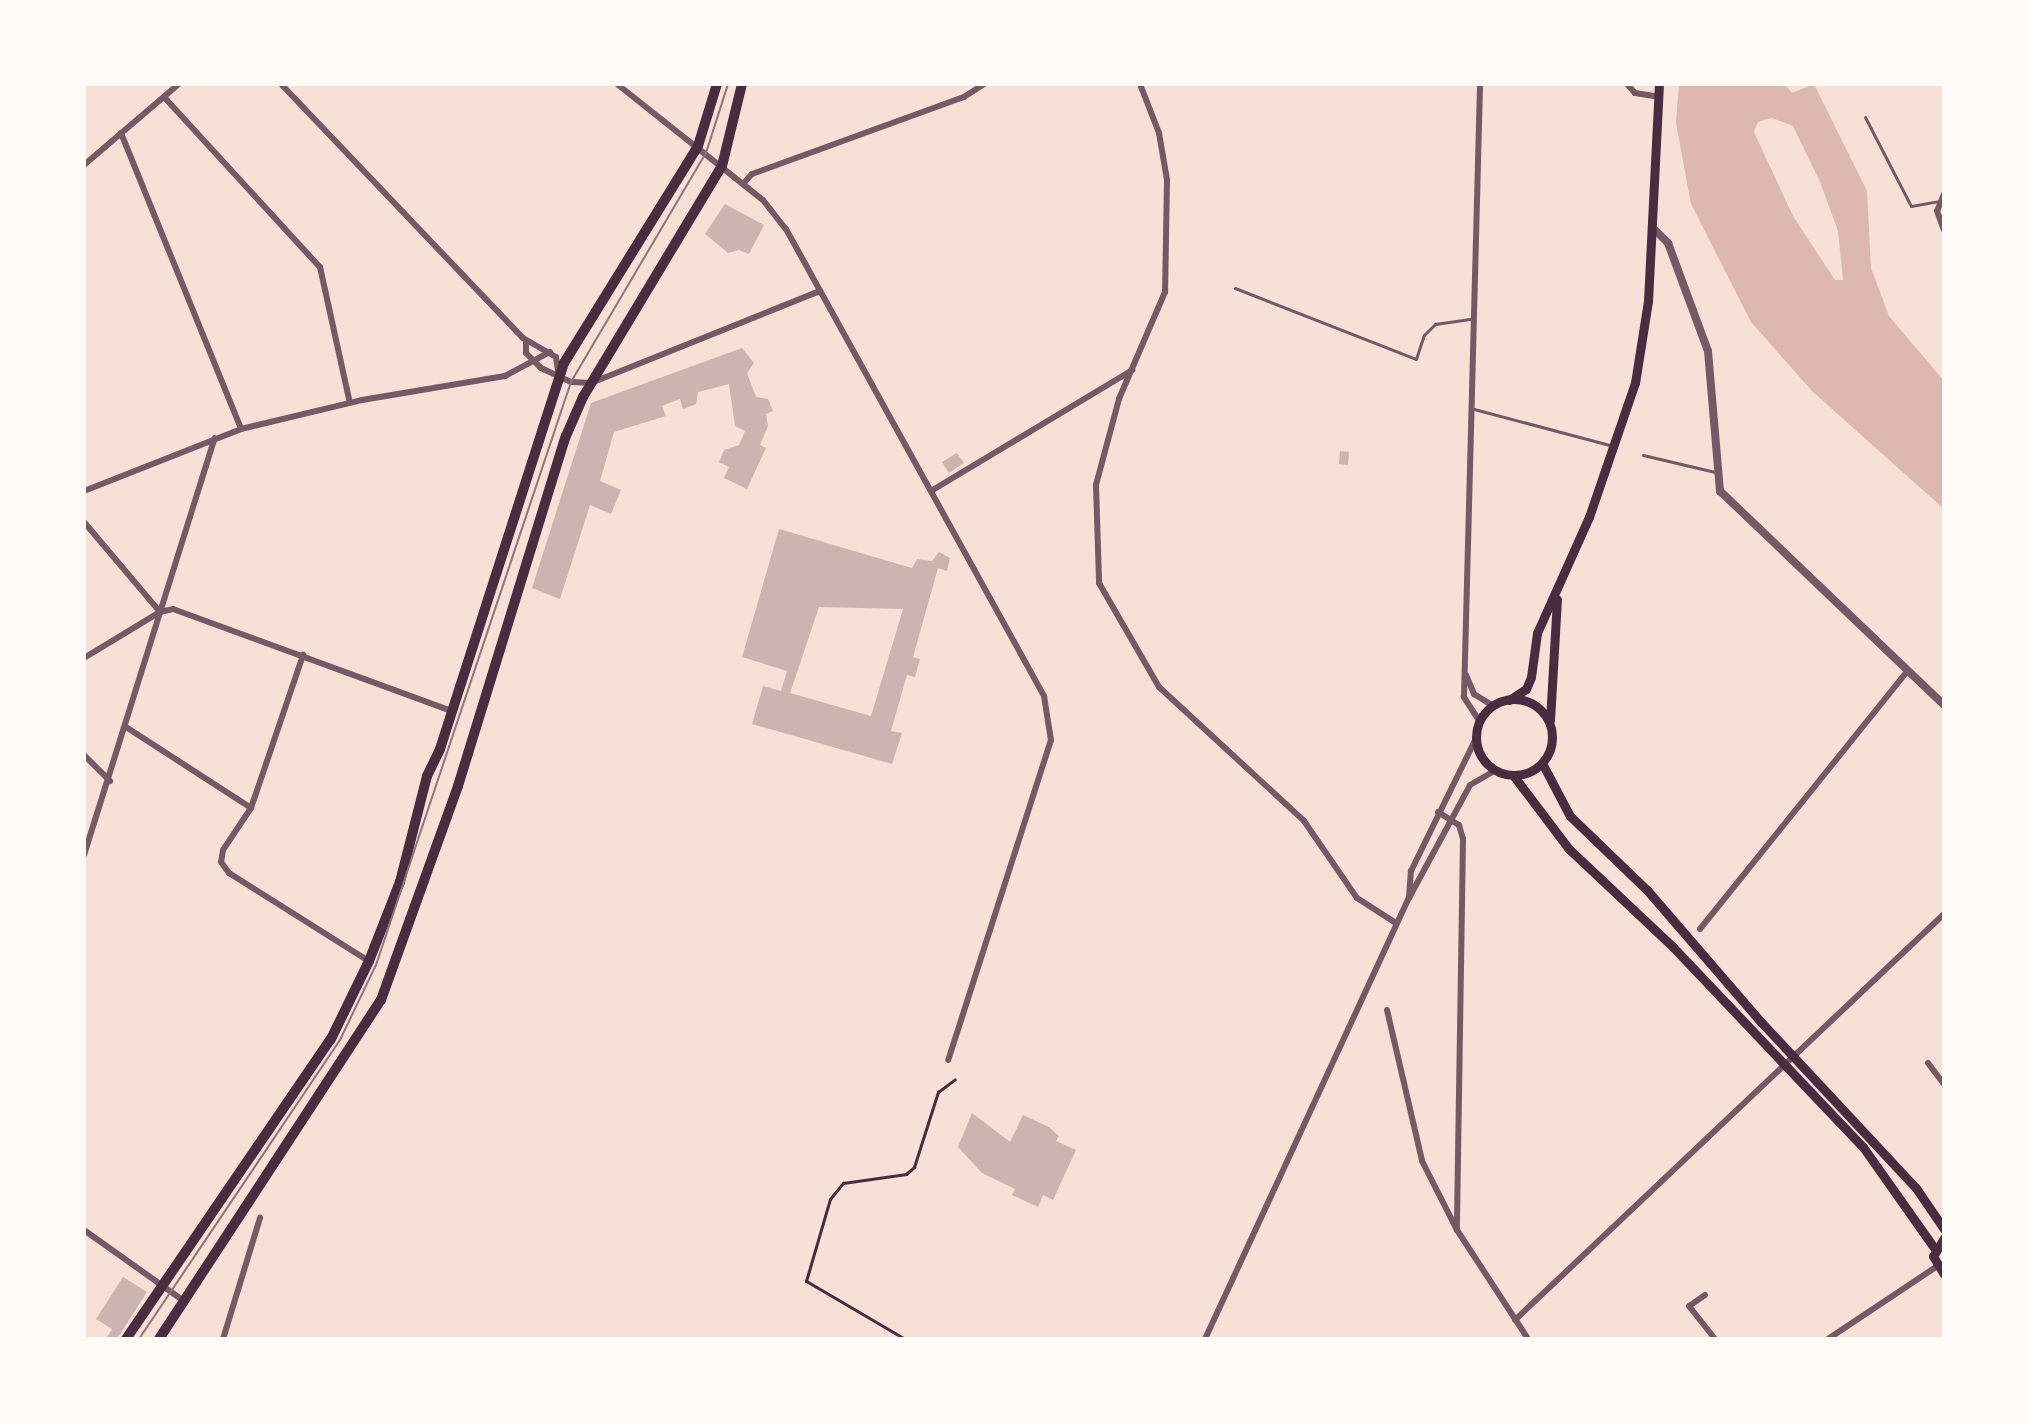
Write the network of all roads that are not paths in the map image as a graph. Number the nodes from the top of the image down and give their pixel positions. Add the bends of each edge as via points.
1 (179, 84) edge
2 (281, 84) edge
3 (617, 84) edge
4 (717, 84) edge
5 (742, 84) edge
6 (984, 84) edge
7 (1140, 84) edge
8 (1480, 84) edge
9 (1627, 84) edge
10 (1659, 84) edge
11 (164, 97) junction
12 (1659, 97) junction
13 (1865, 117) dead end
14 (121, 133) junction
15 (698, 146) junction
16 (84, 165) edge
17 (722, 166) junction
18 (743, 184) junction
19 (1944, 194) edge
20 (1939, 201) junction
21 (1652, 227) junction
22 (1944, 230) edge
23 (1235, 288) dead end
24 (820, 291) junction
25 (1476, 319) junction
26 (526, 341) junction
27 (571, 349) junction
28 (553, 354) junction
29 (532, 360) junction
30 (1132, 370) junction
31 (559, 379) junction
32 (591, 383) junction
33 (350, 403) junction
34 (1474, 409) junction
35 (241, 429) junction
36 (215, 438) junction
37 (1616, 447) junction
38 (1643, 455) dead end
39 (1715, 472) junction
40 (84, 491) edge
41 (931, 491) junction
42 (84, 522) edge
43 (1558, 592) junction
44 (160, 612) junction
45 (303, 655) junction
46 (84, 658) edge
47 (1465, 672) junction
48 (1906, 673) junction
49 (1509, 700) junction
50 (1944, 705) edge
51 (1493, 706) junction
52 (452, 711) junction
53 (1480, 722) junction
54 (1550, 725) junction
55 (126, 727) junction
56 (1477, 736) junction
57 (84, 755) edge
58 (1542, 763) junction
59 (1496, 770) junction
60 (1513, 775) junction
61 (110, 781) junction
62 (251, 808) junction
63 (1438, 812) junction
64 (1451, 821) junction
65 (84, 855) edge
66 (1409, 898) junction
67 (1944, 914) edge
68 (1396, 923) junction
69 (1700, 929) dead end
70 (369, 961) junction
71 (1387, 1010) dead end
72 (1758, 1026) junction
73 (948, 1060) dead end
74 (1928, 1063) dead end
75 (1944, 1084) edge
76 (260, 1218) dead end
77 (1944, 1229) edge
78 (84, 1230) edge
79 (1457, 1230) junction
80 (1944, 1238) edge
81 (1935, 1249) junction
82 (1940, 1270) edge
83 (161, 1285) junction
84 (1705, 1295) dead end
85 (184, 1301) junction
86 (1515, 1320) junction
87 (126, 1339) edge
88 (159, 1339) edge
89 (223, 1339) edge
90 (1205, 1339) edge
91 (1528, 1339) edge
92 (1715, 1339) edge
93 (1828, 1339) edge

1 - 11 street
2 - 26 street
3 - 15 street
4 - 15 main road
5 - 17 main road
6 - 18 street via 964,97 752,174
7 - 30 street via 1159,133 1169,204 1165,292
8 - 25 street
9 - 12 street via 1635,93
10 - 12 main road
11 - 14 street
11 - 33 street via 320,267
12 - 21 main road
13 - 20 lane via 1911,206
14 - 16 street
14 - 35 street
15 - 17 street
15 - 27 main road
17 - 18 street
17 - 32 main road
18 - 24 street via 786,229
19 - 20 street
20 - 22 street
21 - 37 main road via 1648,301 1635,383
21 - 39 street via 1666,238 1711,364
23 - 25 lane via 1416,359 1424,335 1435,324
24 - 32 street
24 - 41 street
25 - 34 street
26 - 28 street
26 - 29 street
27 - 28 street via 564,358
27 - 31 main road
28 - 29 street
28 - 31 street
29 - 31 street
29 - 33 street via 505,376
30 - 41 street
30 - 68 street via 1096,485 1099,583 1159,687 1304,821 1357,898
31 - 32 street
31 - 52 main road
32 - 85 main road via 566,436 458,786 381,1000
33 - 35 street
34 - 37 lane
34 - 47 street
35 - 36 street
36 - 40 street
36 - 44 street
37 - 43 main road
38 - 39 lane
39 - 48 street via 1732,508
41 - 73 street via 1044,696 1051,740
42 - 44 street
43 - 49 main road via 1537,633 1526,689
43 - 54 main road via 1549,673
44 - 45 street via 173,609
44 - 46 street
44 - 55 street
45 - 52 street
45 - 62 street
47 - 51 street via 1474,694
47 - 53 street via 1464,697
48 - 50 street
48 - 69 street
49 - 51 main road
49 - 54 main road via 1535,705
51 - 53 main road
52 - 70 main road via 427,776 425,802 400,882
53 - 56 main road
54 - 58 main road via 1551,745
55 - 61 street
55 - 62 street
56 - 59 main road via 1481,754
56 - 63 street
57 - 61 street
58 - 60 main road
58 - 72 main road via 1570,816 1647,890
59 - 60 main road
59 - 64 street via 1470,785
60 - 72 main road via 1569,849
61 - 65 street
62 - 70 street via 223,850 221,862 229,873
63 - 64 street
63 - 66 street via 1411,871
64 - 66 street
64 - 79 street via 1463,839
66 - 68 street
67 - 86 street
68 - 90 street
70 - 83 main road via 331,1039
71 - 79 street via 1422,1161
72 - 77 main road via 1814,1077 1916,1188
72 - 81 main road via 1884,1172
74 - 75 street
76 - 89 street
78 - 83 street
79 - 86 street
80 - 81 main road
81 - 82 main road
82 - 93 street
83 - 85 street
83 - 87 main road
84 - 92 street via 1689,1306
85 - 88 main road
86 - 91 street

